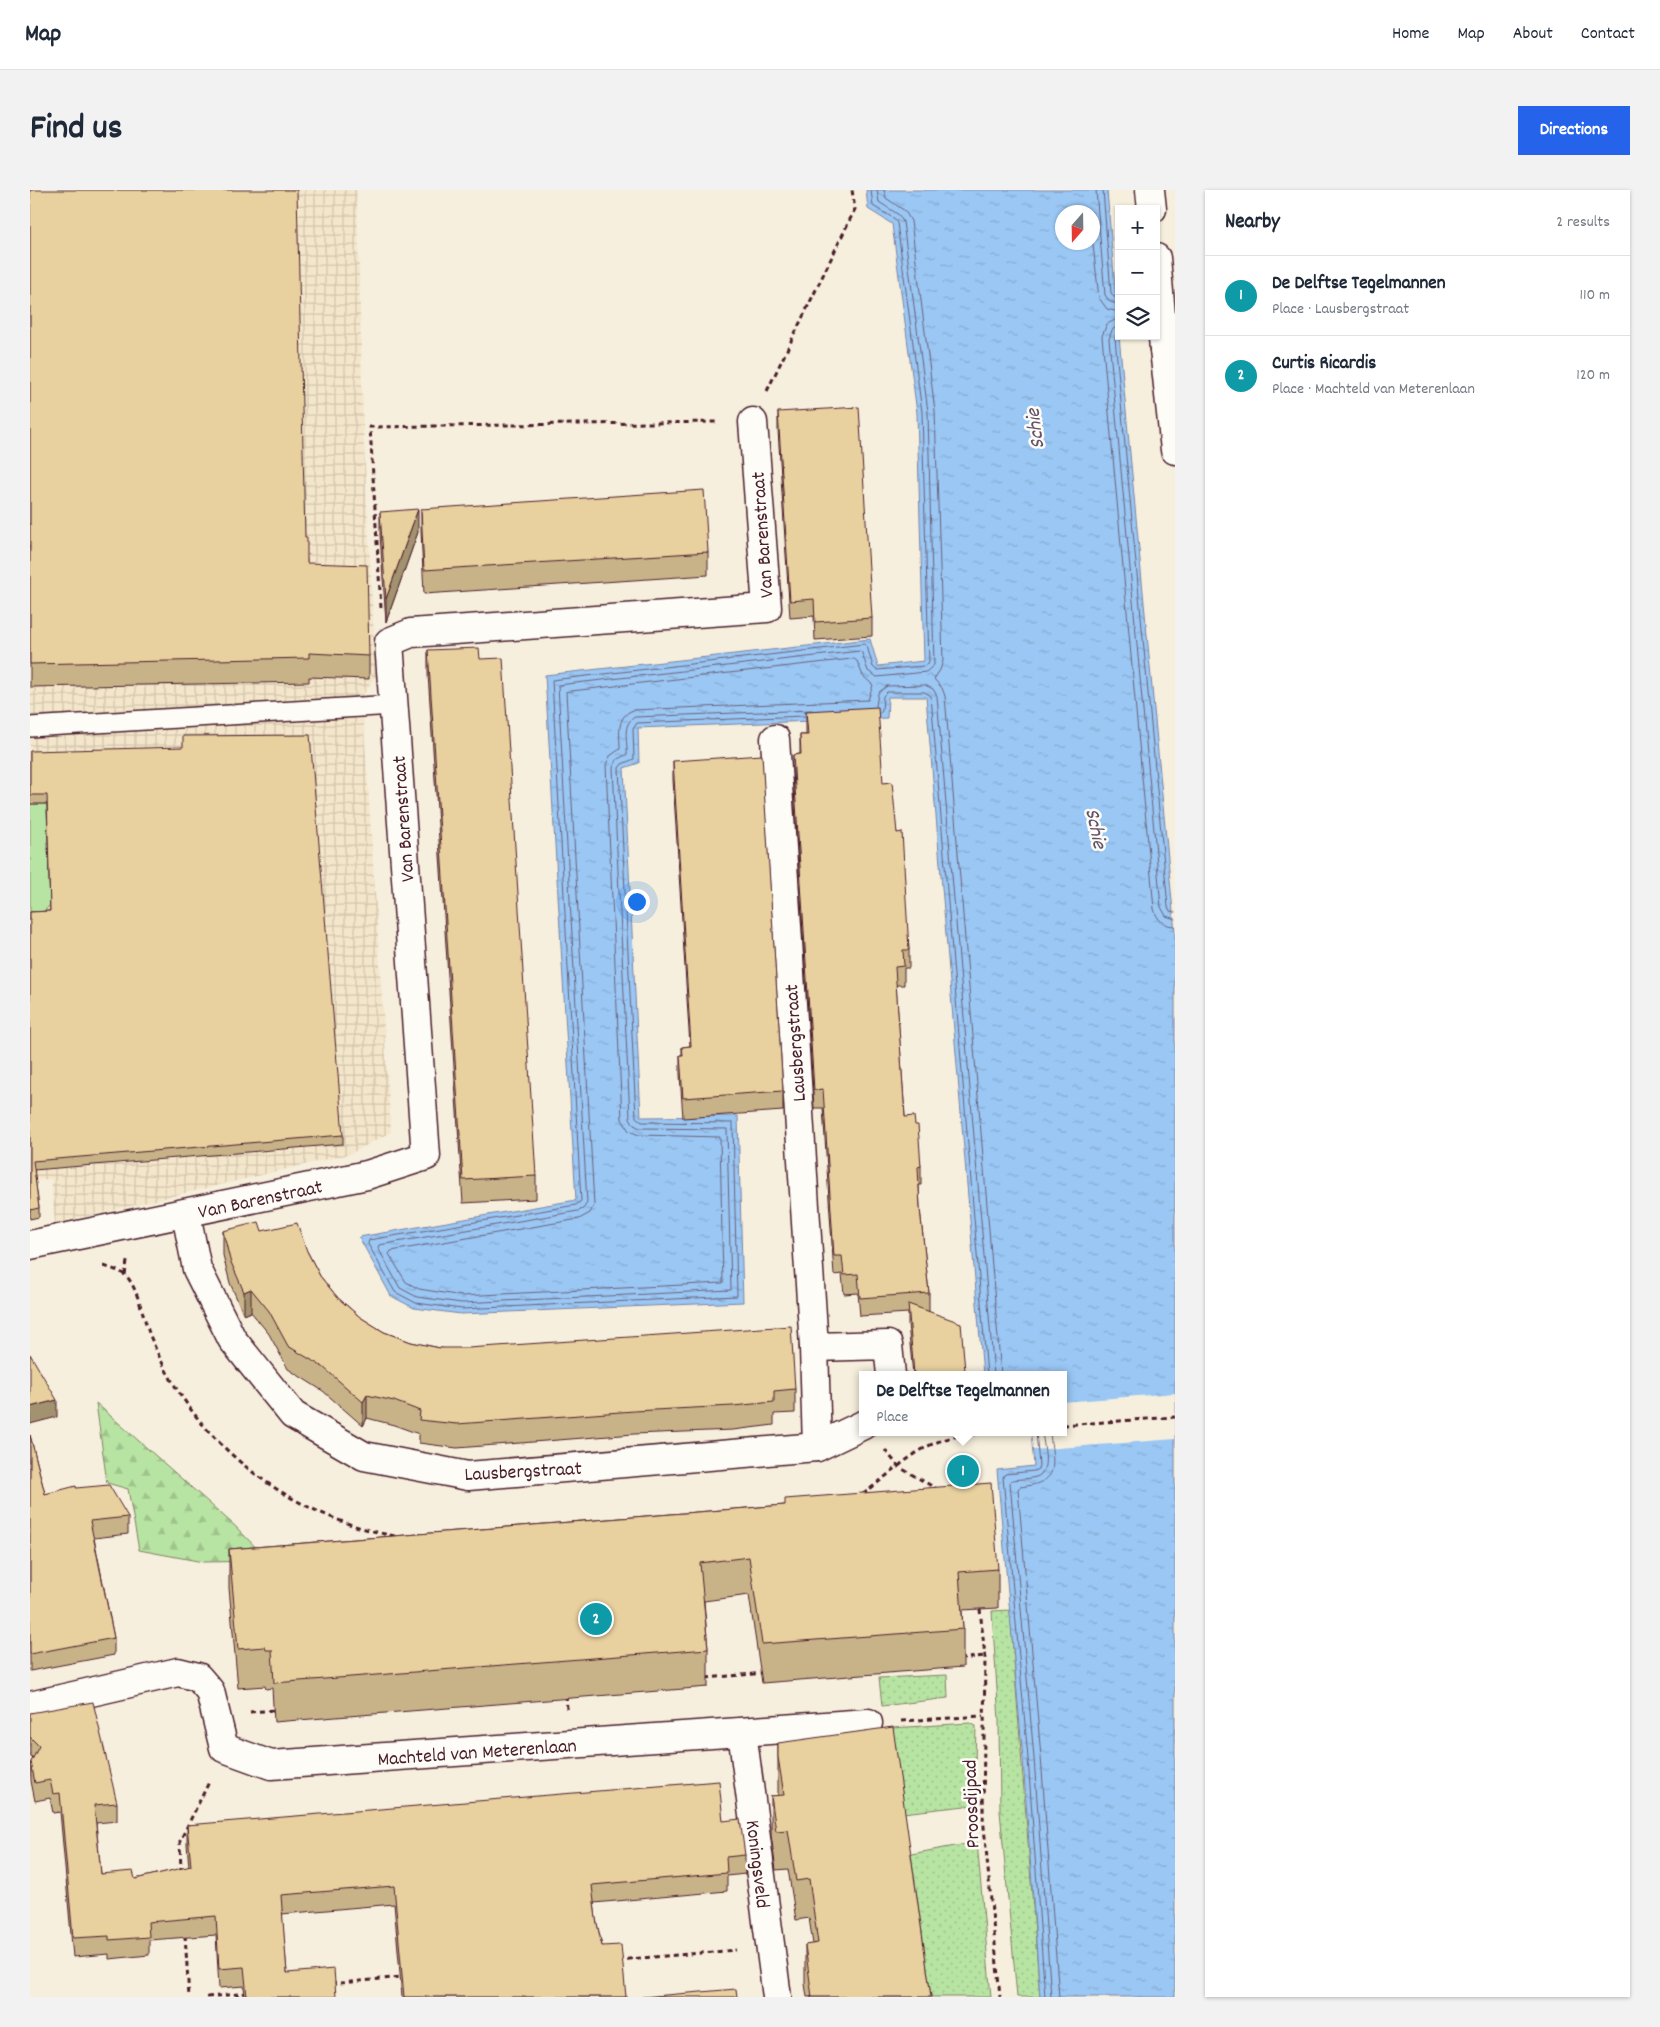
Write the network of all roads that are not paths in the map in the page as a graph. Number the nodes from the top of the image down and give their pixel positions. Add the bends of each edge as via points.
1 (1150, 190) edge
2 (1152, 205) edge
3 (1160, 284) edge
4 (1170, 349) edge
5 (753, 422) road end
6 (1175, 450) edge
7 (394, 705) junction
8 (30, 727) edge
9 (775, 739) dead end
10 (186, 1214) junction
11 (30, 1245) edge
12 (814, 1346) junction
13 (891, 1371) edge
14 (859, 1427) edge
15 (817, 1447) junction
16 (30, 1706) edge
17 (868, 1723) road end
18 (742, 1732) junction
19 (777, 1997) edge

1 - 2 street
3 - 4 street
4 - 6 street
5 - 7 street, Van Barenstraat via 767,608 411,633 389,642
7 - 8 lane
7 - 10 street, Van Barenstraat via 426,1156 367,1175
9 - 12 street, Lausbergstraat
10 - 11 street, Van Barenstraat
10 - 15 street, Lausbergstraat via 197,1269 232,1339 293,1415 364,1456 468,1476
12 - 13 street via 888,1345
12 - 15 street, Lausbergstraat
14 - 15 street, Lausbergstraat
16 - 18 street, Machteld van Meterenlaan via 178,1672 198,1677 210,1690 224,1748 271,1765
17 - 18 street, Machteld van Meterenlaan
18 - 19 street, Koningsveld

